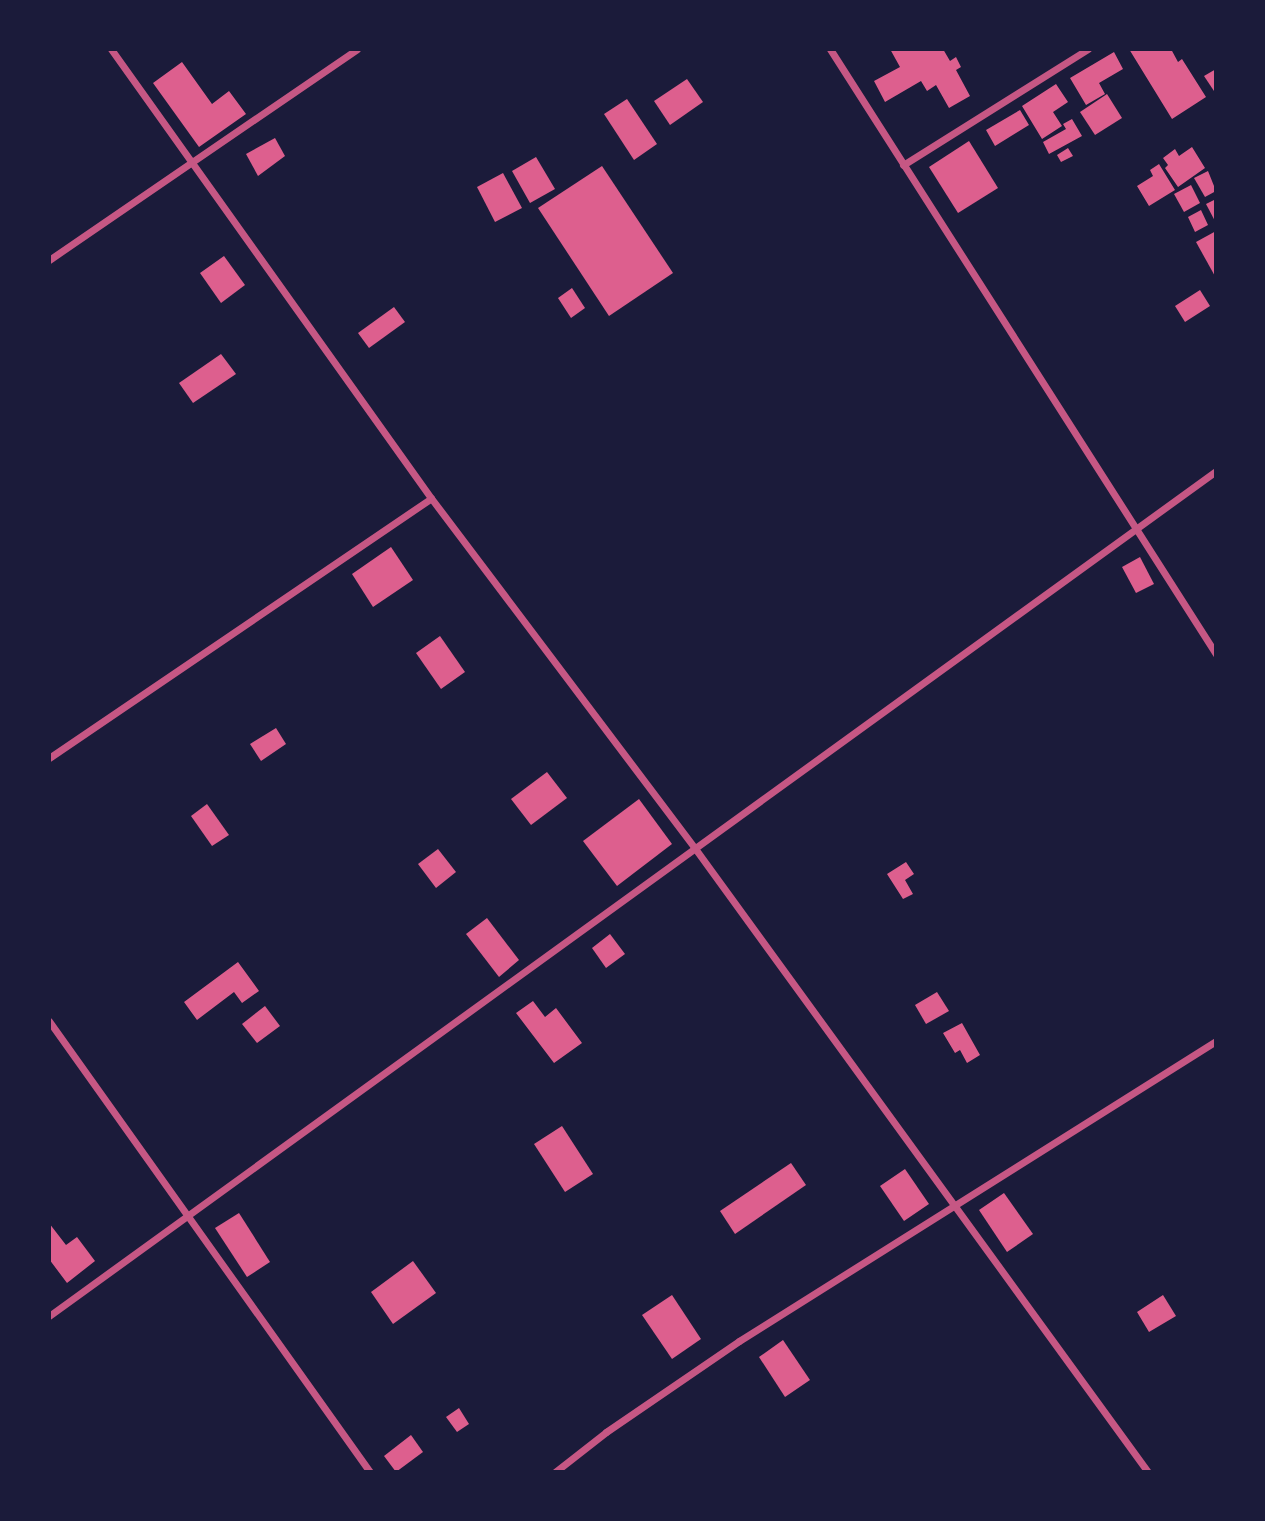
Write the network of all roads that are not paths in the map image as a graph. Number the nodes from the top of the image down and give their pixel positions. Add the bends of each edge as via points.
1 (111, 49) edge
2 (357, 49) edge
3 (830, 49) edge
4 (1088, 49) edge
5 (192, 163) junction
6 (902, 165) junction
7 (49, 260) edge
8 (1216, 471) edge
9 (430, 498) junction
10 (1135, 528) junction
11 (1216, 654) edge
12 (49, 758) edge
13 (694, 847) junction
14 (49, 1021) edge
15 (1216, 1041) edge
16 (954, 1205) junction
17 (188, 1214) junction
18 (49, 1316) edge
19 (370, 1472) edge
20 (555, 1472) edge
21 (1148, 1472) edge

1 - 5 street
2 - 5 street
3 - 6 street
4 - 6 street
5 - 7 street
5 - 9 street
6 - 10 street
8 - 10 street
9 - 12 street
9 - 13 street
10 - 11 street
10 - 13 street
13 - 16 street
13 - 17 street
14 - 17 street
15 - 16 street
16 - 20 street via 739,1340
16 - 21 street
17 - 18 street
17 - 19 street

